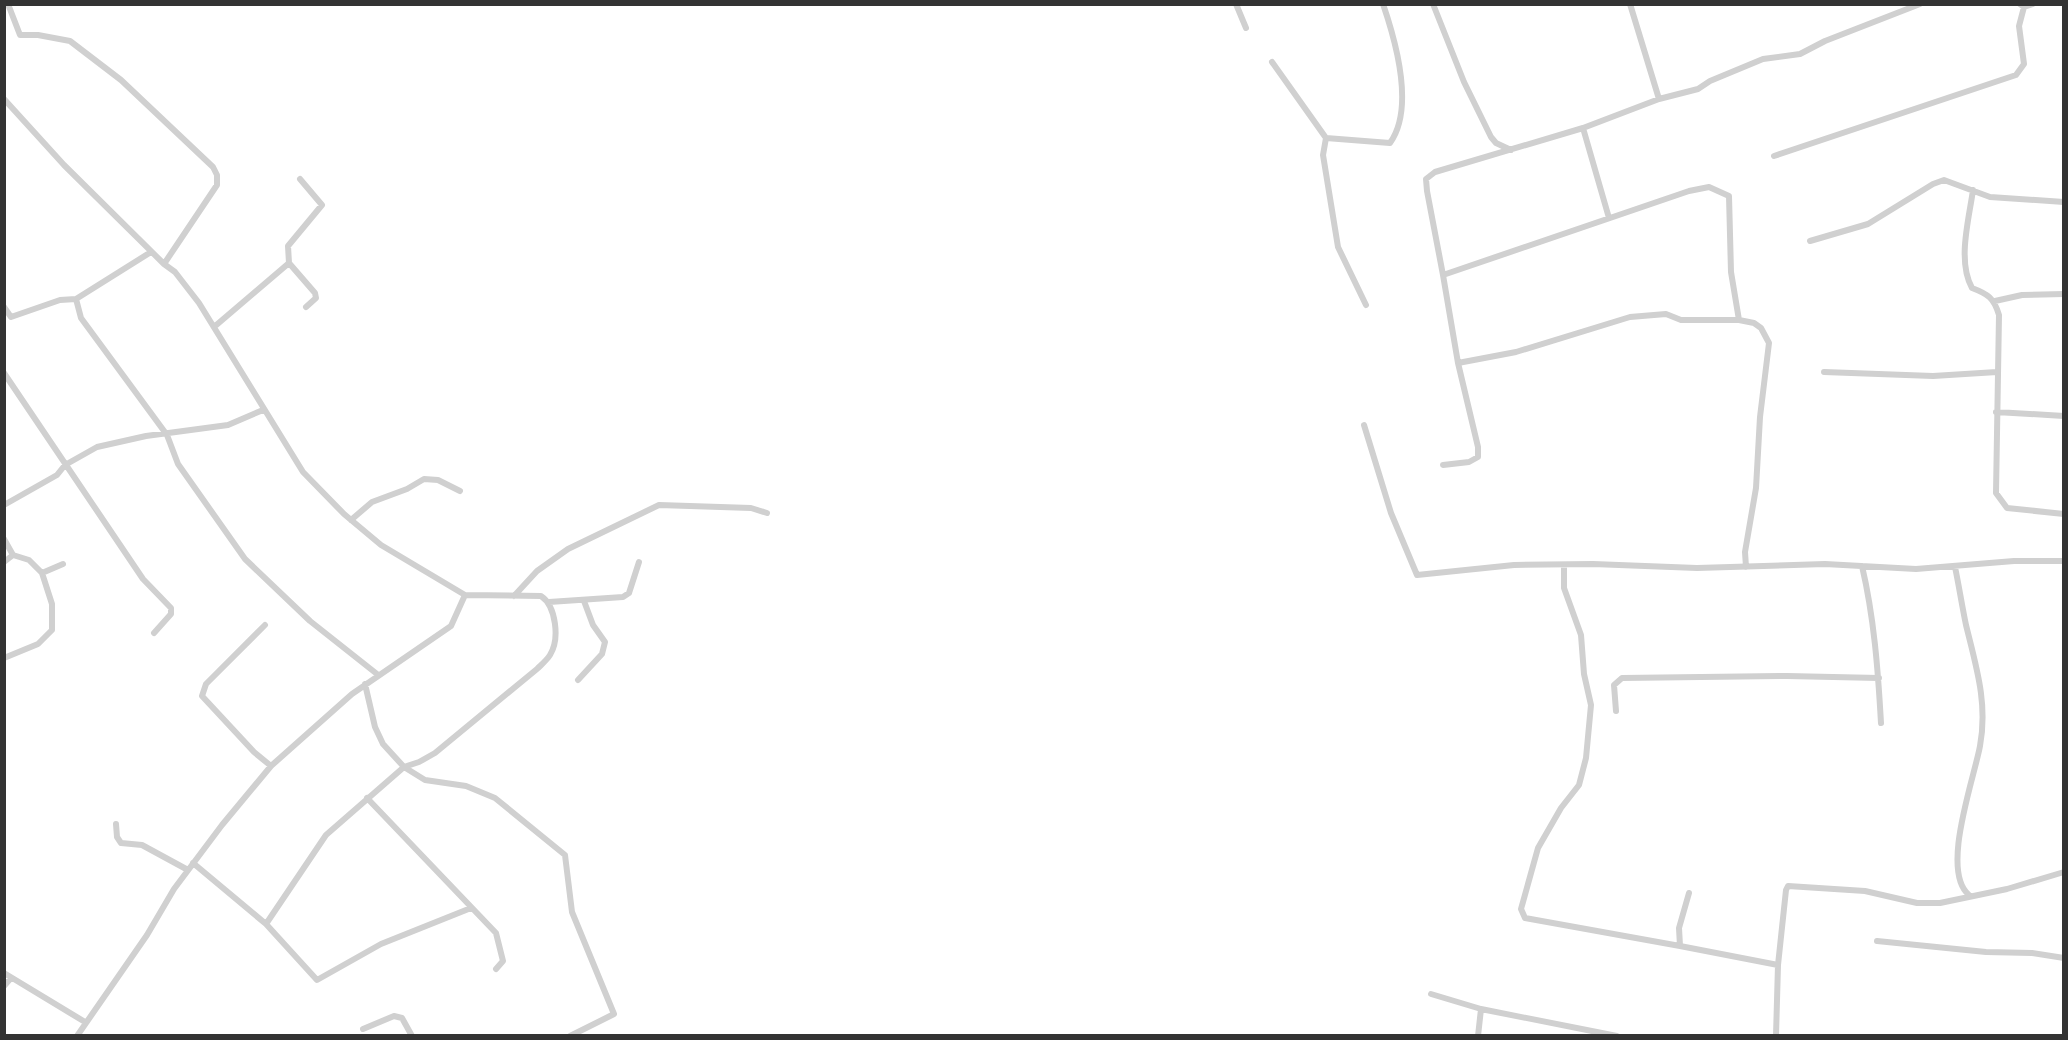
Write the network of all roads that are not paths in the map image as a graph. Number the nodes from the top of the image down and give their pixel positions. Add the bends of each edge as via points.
1 (8, 4) edge
2 (1236, 4) edge
3 (1383, 4) edge
4 (1433, 4) edge
5 (1630, 4) edge
6 (1920, 4) edge
7 (2033, 4) edge
8 (2022, 6) edge
9 (1245, 28) dead end
10 (1272, 62) dead end
11 (4, 99) edge
12 (1659, 99) junction
13 (1583, 128) junction
14 (1326, 138) junction
15 (1511, 150) junction
16 (1774, 156) dead end
17 (300, 179) dead end
18 (1973, 190) junction
19 (2064, 202) edge
20 (1609, 218) junction
21 (1810, 241) dead end
22 (151, 252) junction
23 (289, 263) junction
24 (164, 264) junction
25 (1443, 275) junction
26 (2064, 294) edge
27 (76, 299) junction
28 (1995, 300) junction
29 (1366, 305) dead end
30 (4, 307) edge
31 (306, 307) dead end
32 (8, 319) edge
33 (1739, 320) junction
34 (214, 327) junction
35 (1458, 363) junction
36 (5, 372) edge
37 (1824, 372) dead end
38 (1997, 372) junction
39 (263, 410) junction
40 (1996, 412) junction
41 (2064, 416) edge
42 (1364, 425) dead end
43 (167, 435) junction
44 (65, 465) junction
45 (1443, 465) dead end
46 (460, 491) dead end
47 (4, 505) edge
48 (767, 513) dead end
49 (2064, 514) edge
50 (351, 520) junction
51 (4, 539) edge
52 (13, 555) junction
53 (2064, 561) edge
54 (4, 562) edge
55 (639, 562) dead end
56 (63, 564) dead end
57 (1564, 565) junction
58 (1862, 566) junction
59 (1746, 567) junction
60 (1955, 567) junction
61 (42, 573) junction
62 (465, 595) junction
63 (514, 596) junction
64 (584, 601) junction
65 (549, 602) junction
66 (265, 625) dead end
67 (154, 633) dead end
68 (4, 658) edge
69 (377, 674) junction
70 (1879, 678) junction
71 (578, 680) dead end
72 (365, 684) junction
73 (1616, 711) dead end
74 (1881, 723) dead end
75 (271, 766) junction
76 (404, 767) junction
77 (367, 798) junction
78 (116, 824) dead end
79 (193, 863) junction
80 (188, 870) junction
81 (2064, 872) edge
82 (1689, 893) dead end
83 (1969, 895) junction
84 (471, 908) junction
85 (266, 924) junction
86 (1877, 941) dead end
87 (1680, 946) junction
88 (2064, 958) edge
89 (1778, 965) junction
90 (496, 969) dead end
91 (4, 973) edge
92 (11, 978) junction
93 (4, 986) edge
94 (1431, 994) dead end
95 (1481, 1009) junction
96 (85, 1022) junction
97 (363, 1029) dead end
98 (1576, 1032) edge
99 (77, 1035) edge
100 (412, 1035) edge
101 (570, 1035) edge
102 (1478, 1035) edge
103 (1617, 1035) edge
104 (1776, 1035) edge

1 - 24 street via 20,35 70,41 121,80 213,167 217,185
2 - 9 street
3 - 14 street via 1403,89 1392,141 1378,144
4 - 15 street via 1491,137
5 - 12 street
6 - 12 street via 1800,54 1763,59 1698,89
7 - 8 street
8 - 16 street via 2019,26 2024,64 2016,75
10 - 14 street
11 - 22 street
12 - 13 street
13 - 15 street
13 - 20 street
14 - 29 street via 1323,155 1338,248
15 - 25 street via 1435,172 1426,179
17 - 23 street via 322,205 288,246
18 - 19 street via 1990,197
18 - 21 street via 1944,180 1868,224
18 - 28 street via 1967,279 1972,288
20 - 25 street
20 - 33 street via 1709,187 1729,196 1731,272
22 - 24 street
22 - 27 street
23 - 31 street via 315,293 316,298
23 - 34 street
24 - 34 street via 175,272
25 - 35 street
26 - 28 street
27 - 32 street via 60,300
27 - 43 street via 81,318
28 - 38 street via 1999,315
30 - 32 street
33 - 35 street via 1681,320 1666,314 1630,317 1515,352
33 - 59 street via 1761,328 1769,343
34 - 39 street
35 - 45 street via 1478,457
36 - 44 street
37 - 38 street via 1933,376
38 - 40 street
39 - 43 street via 228,425
39 - 50 street via 303,472
40 - 41 street
40 - 49 street via 1996,494 2001,502 2007,508
42 - 57 street via 1391,513 1417,575 1504,566
43 - 44 street via 97,447
43 - 69 street via 178,464 245,559 310,621
44 - 47 street via 57,476
44 - 67 street via 143,579 171,608 171,614
46 - 50 street via 424,478 372,502
48 - 63 street via 751,508 659,506 568,549 537,571
50 - 62 street via 381,545
51 - 52 street
52 - 54 street
52 - 61 street via 29,560
53 - 60 street
55 - 64 street via 629,593
56 - 61 street
57 - 59 street
57 - 87 street via 1564,588 1581,635 1584,674 1592,705 1586,758 1579,785 1538,848 1521,909 1525,918
58 - 59 street
58 - 60 street
58 - 70 street
60 - 83 street via 1983,695 1980,749 1971,777 1957,858 1961,884
61 - 68 street via 52,604 52,630 38,644
62 - 63 street
62 - 69 street via 452,626
63 - 65 street via 541,596
64 - 65 street
64 - 71 street via 605,642 602,654
65 - 76 street via 556,640 550,655 435,753
66 - 75 street via 206,684 202,696
69 - 72 street
70 - 73 street via 1622,678 1614,685
70 - 74 street
72 - 75 street
72 - 76 street via 375,728 383,744
75 - 79 street
76 - 77 street
76 - 101 street via 425,780 466,786 495,798 565,855 572,912 614,1014
77 - 84 street
77 - 85 street via 326,835
78 - 80 street via 121,843 142,844
79 - 80 street
79 - 85 street
80 - 96 street
81 - 83 street via 2007,889
82 - 87 street via 1679,928
83 - 89 street via 1940,903 1917,903 1865,891 1788,886
84 - 85 street via 381,944 317,980
84 - 90 street via 496,933 503,962
86 - 88 street
87 - 89 street
89 - 104 street
91 - 92 street
92 - 93 street
92 - 96 street
94 - 95 street
95 - 98 street
95 - 102 street
96 - 99 street
97 - 100 street via 394,1016 402,1018
98 - 103 street

